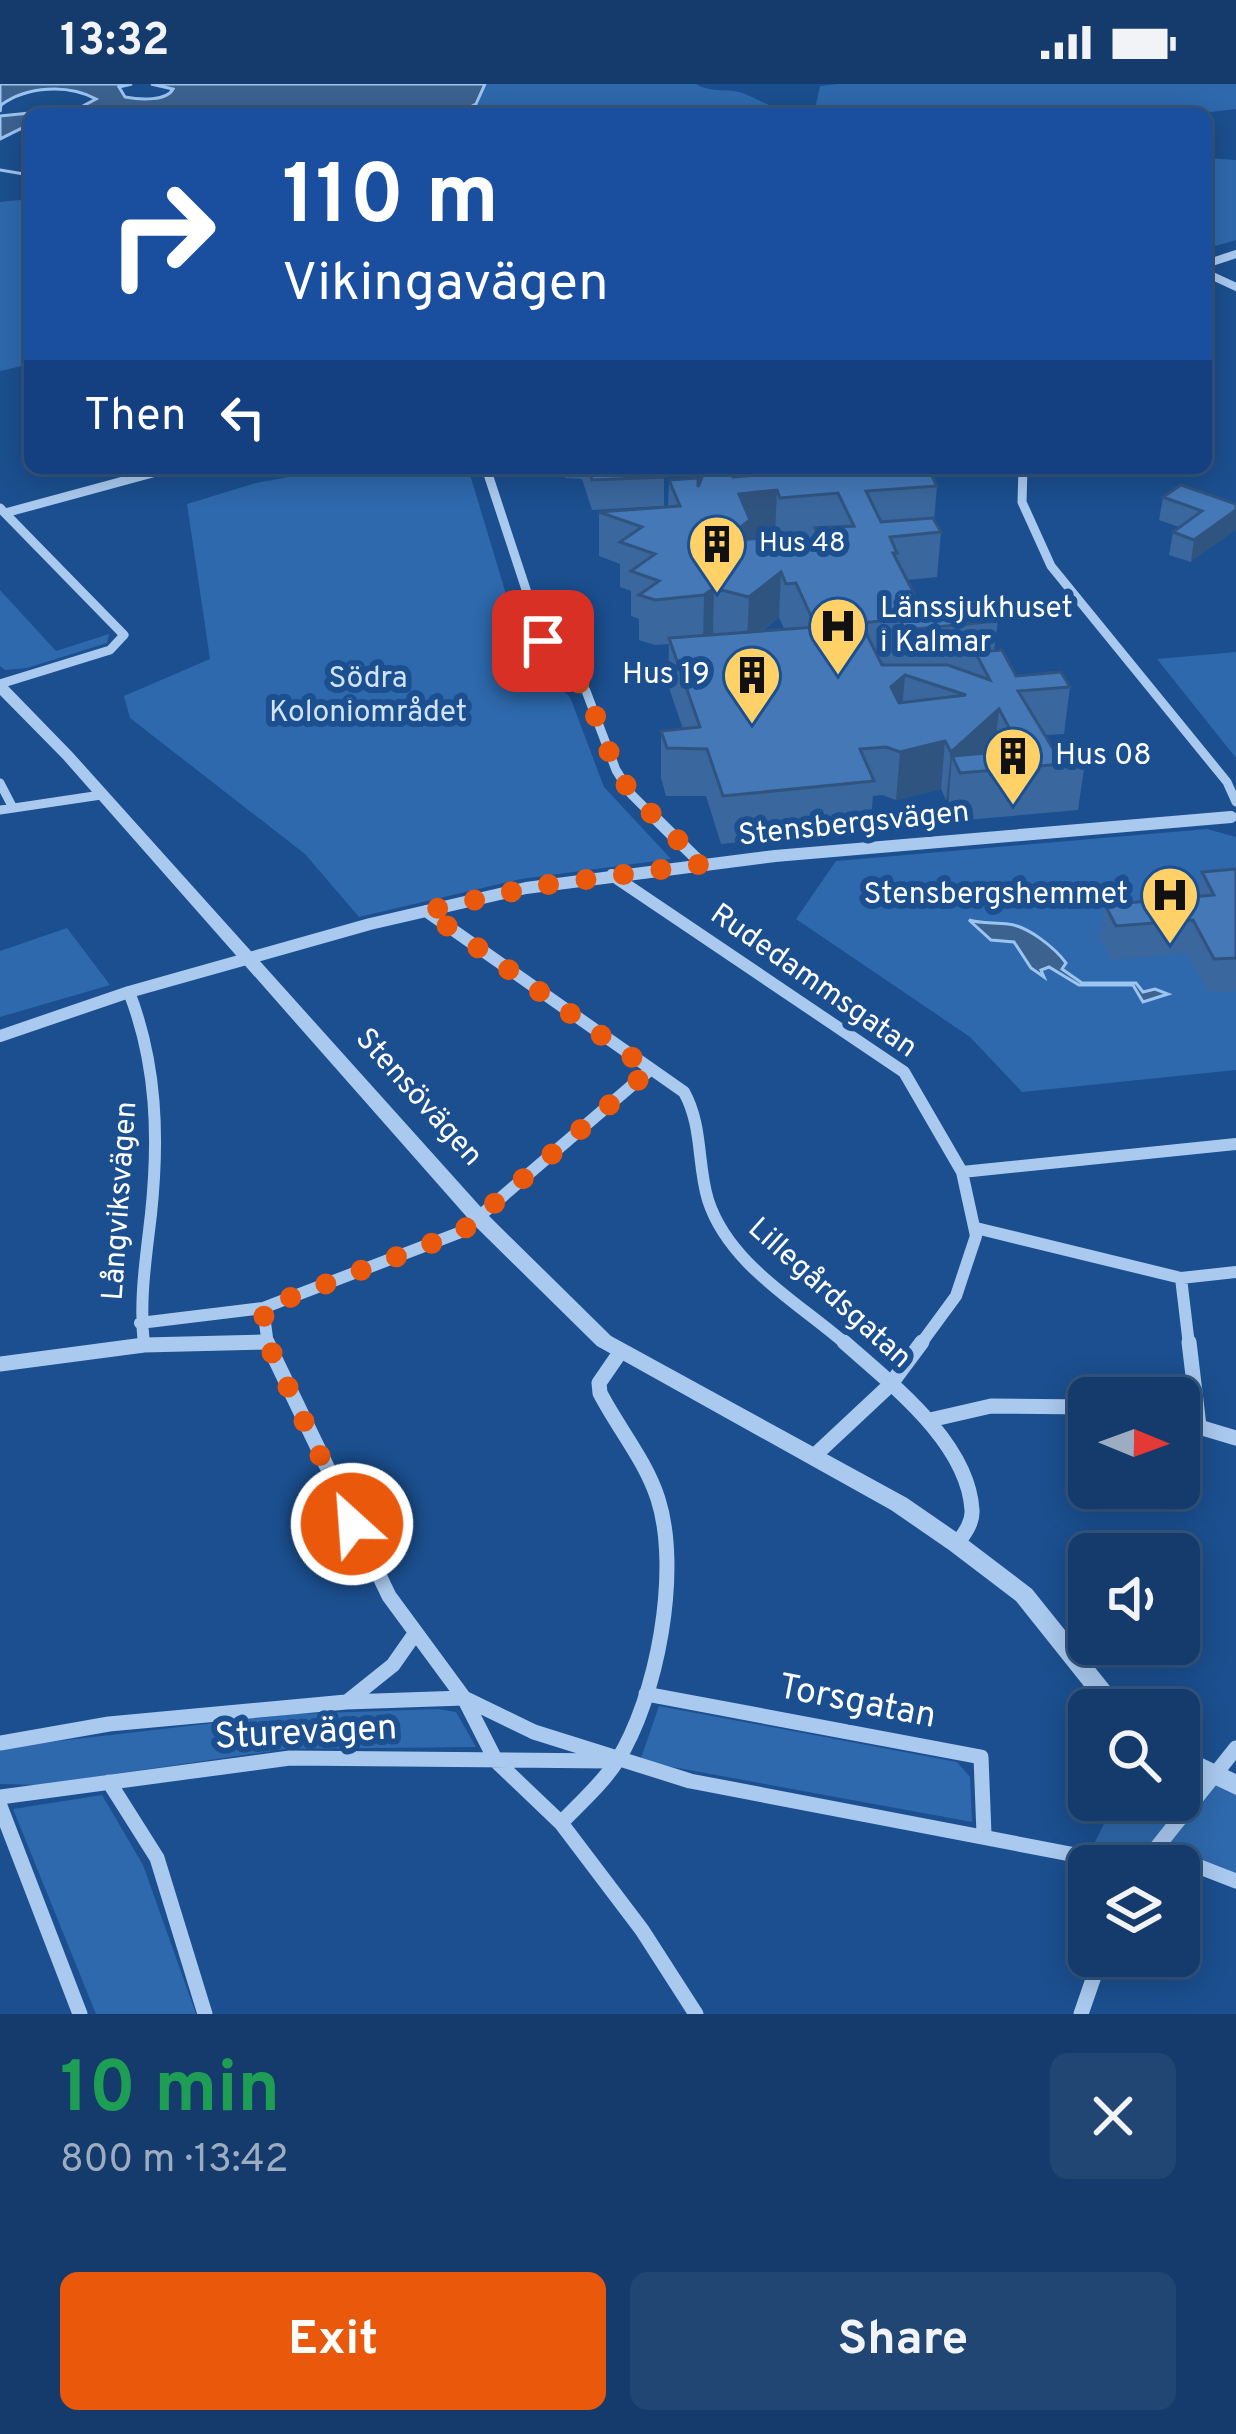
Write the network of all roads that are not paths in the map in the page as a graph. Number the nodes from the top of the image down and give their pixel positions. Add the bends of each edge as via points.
1 (147, 474) edge
2 (488, 474) edge
3 (1023, 474) edge
4 (3, 510) edge
5 (0, 685) edge
6 (0, 783) edge
7 (1231, 785) edge
8 (101, 794) junction
9 (6, 809) edge
10 (1235, 813) edge
11 (702, 864) junction
12 (611, 874) junction
13 (426, 911) junction
14 (248, 959) junction
15 (129, 992) junction
16 (0, 1036) edge
17 (650, 1070) junction
18 (1236, 1144) edge
19 (962, 1172) junction
20 (480, 1219) junction
21 (976, 1228) junction
22 (1236, 1272) edge
23 (1181, 1278) junction
24 (263, 1308) junction
25 (140, 1323) junction
26 (267, 1342) junction
27 (144, 1345) junction
28 (621, 1351) junction
29 (0, 1364) edge
30 (1193, 1377) edge
31 (890, 1385) junction
32 (1068, 1407) edge
33 (929, 1420) junction
34 (1200, 1426) edge
35 (1236, 1438) edge
36 (813, 1457) junction
37 (957, 1544) junction
38 (414, 1635) junction
39 (1100, 1689) edge
40 (646, 1694) junction
41 (464, 1698) junction
42 (346, 1702) junction
43 (0, 1742) edge
44 (1236, 1748) edge
45 (496, 1761) junction
46 (618, 1761) junction
47 (1226, 1780) edge
48 (109, 1783) junction
49 (0, 1797) edge
50 (0, 1806) edge
51 (561, 1823) junction
52 (983, 1834) junction
53 (1161, 1845) edge
54 (1068, 1852) edge
55 (1200, 1867) edge
56 (1236, 1881) edge
57 (1094, 1977) edge
58 (80, 2014) edge
59 (205, 2014) edge
60 (696, 2014) edge
61 (1081, 2014) edge

1 - 4 street
2 - 11 street via 543,641 586,691 632,794
3 - 7 street via 1022,502 1051,566
4 - 5 street via 124,635 110,650
5 - 8 street, Stensövägen
6 - 9 street
7 - 10 street
8 - 9 street
8 - 14 street, Stensövägen
10 - 11 street, Stensbergsvägen
11 - 12 street, Stensbergsvägen
12 - 13 street, Stensbergsvägen
12 - 19 street, Rudedammsgatan via 904,1072
13 - 14 street, Stensbergsvägen
13 - 17 street, Lillegårdsgatan
14 - 15 street, Stensbergsvägen
14 - 20 street, Stensövägen
15 - 16 street, Stensbergsvägen
15 - 25 street, Långviksvägen via 154,1075
17 - 20 street
17 - 31 street, Lillegårdsgatan via 694,1106 704,1187 721,1233
18 - 19 street
19 - 21 street, Rudedammsgatan
20 - 24 street
20 - 28 street, Stensövägen
21 - 23 street
21 - 31 street via 956,1296
22 - 23 street
23 - 30 street
24 - 25 street
24 - 26 street
25 - 27 street, Långviksvägen
26 - 27 street
26 - 38 street via 333,1488
27 - 29 street
28 - 36 street, Stensövägen
28 - 40 street via 600,1393 649,1480 666,1540
31 - 33 street, Lillegårdsgatan
31 - 36 street
32 - 33 street via 991,1406
33 - 37 street, Lillegårdsgatan via 972,1504
34 - 35 street
36 - 37 street, Stensövägen
37 - 39 street, Stensövägen via 1024,1595
38 - 41 street
38 - 42 street, Sturevägen via 393,1665
40 - 46 street
40 - 52 street, Torsgatan via 981,1757
41 - 42 street, Sturevägen
41 - 45 street
41 - 46 street, Sturevägen
42 - 43 street, Sturevägen
44 - 47 street
45 - 46 street, Sturevägen
45 - 48 street, Sturevägen via 290,1758
45 - 51 street
46 - 51 street
46 - 52 street, Sturevägen
47 - 53 street
48 - 49 street, Sturevägen
48 - 59 street via 158,1858
50 - 58 street
51 - 60 street
52 - 54 street, Sturevägen
55 - 56 street
57 - 61 street

